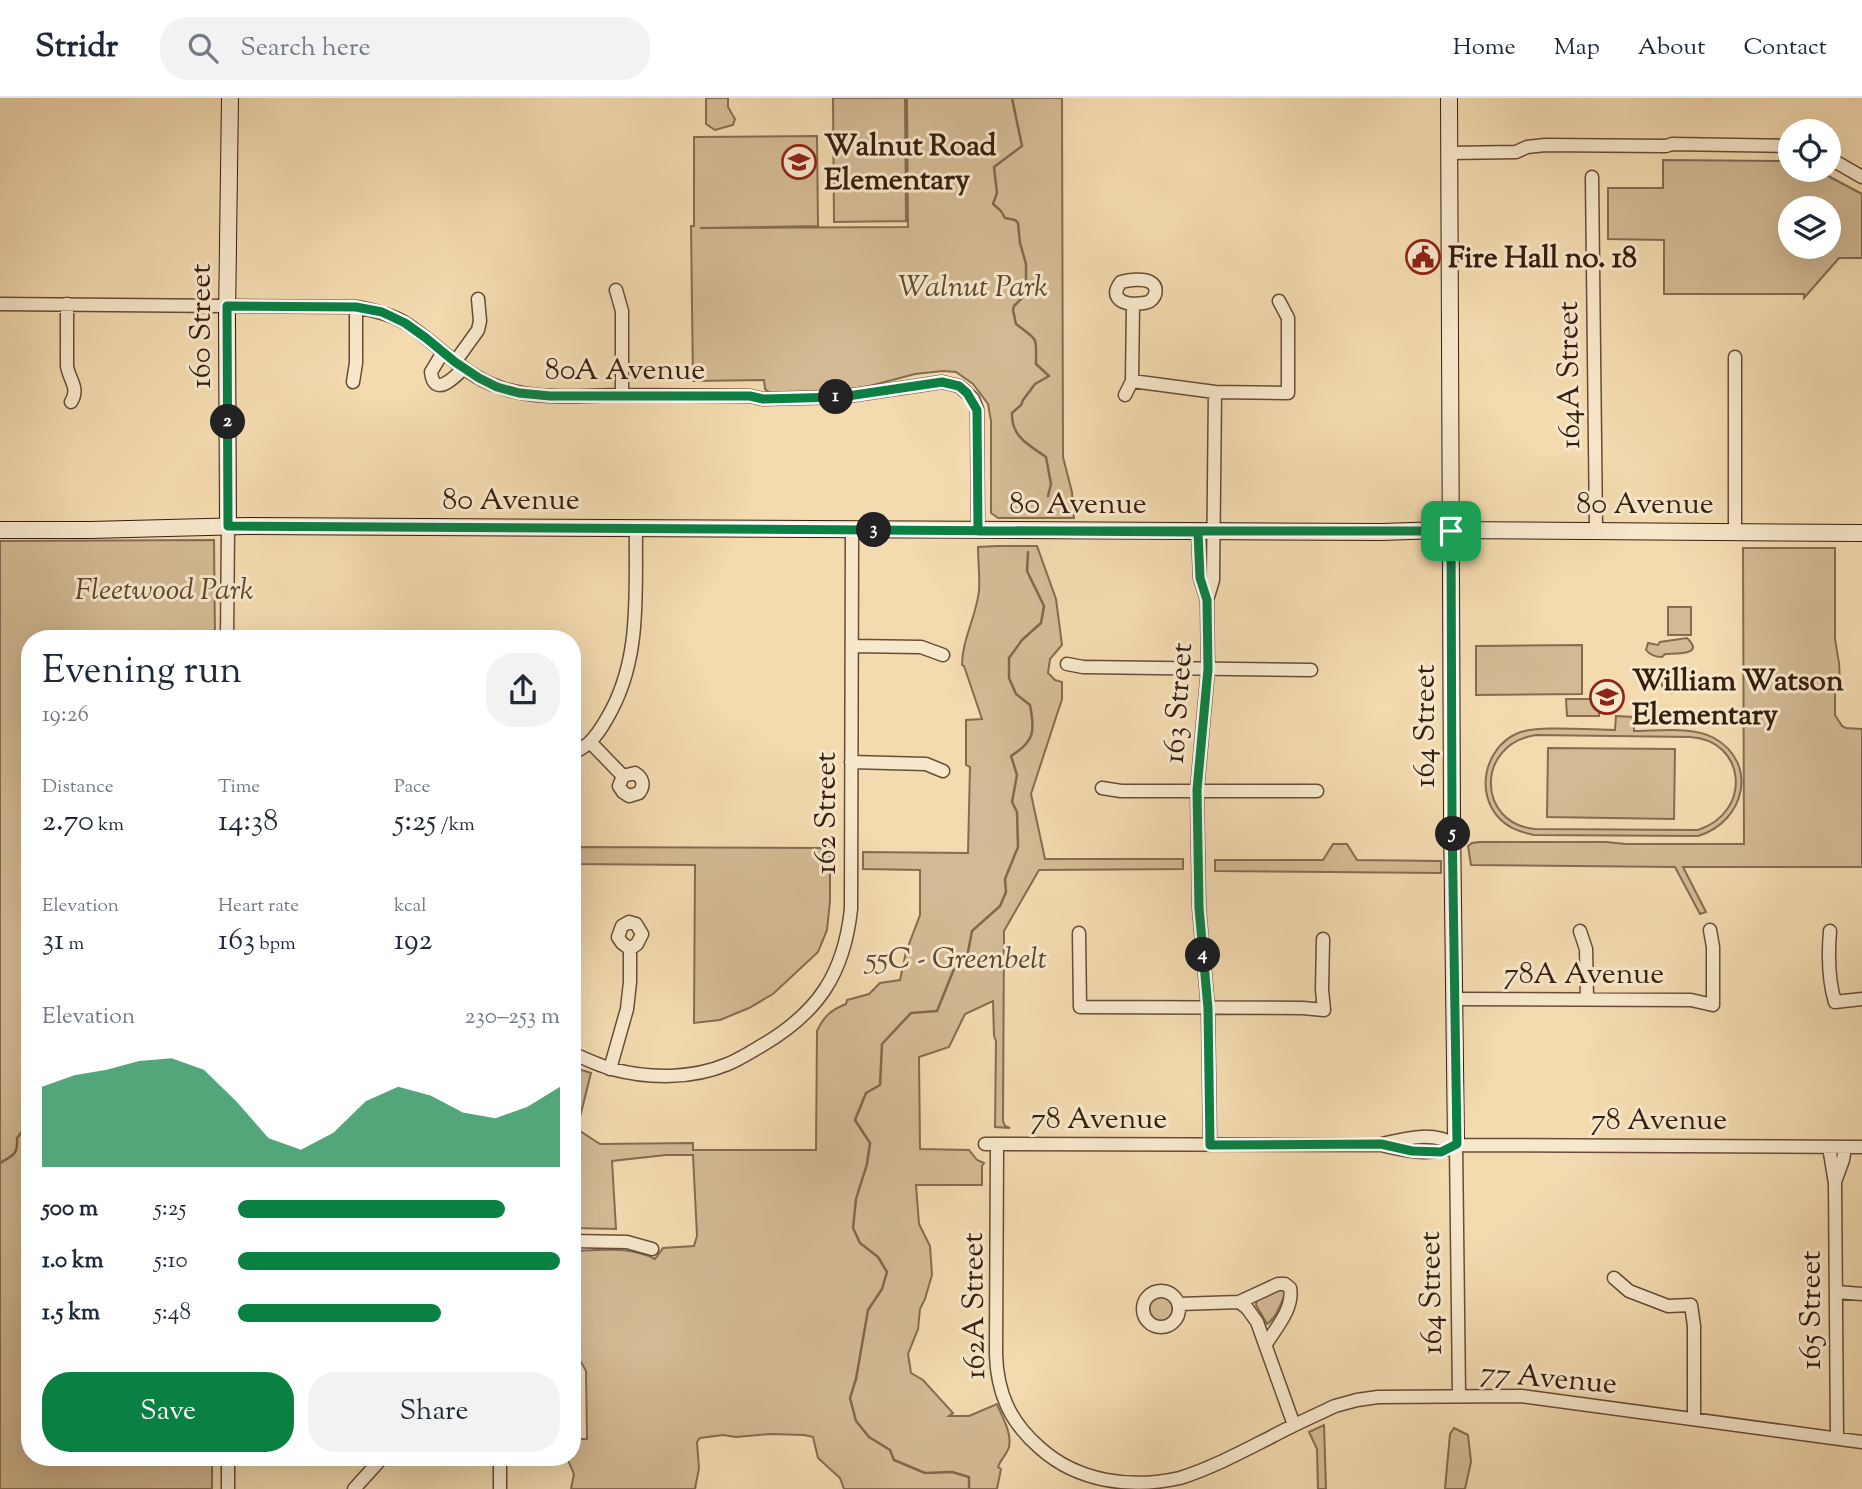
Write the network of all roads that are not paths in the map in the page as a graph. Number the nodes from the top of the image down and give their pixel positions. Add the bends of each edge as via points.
1 (230, 98) edge
2 (1449, 98) edge
3 (1778, 146) edge
4 (1449, 153) junction
5 (1841, 165) edge
6 (1591, 177) dead end
7 (1862, 177) edge
8 (616, 289) dead end
9 (478, 299) dead end
10 (1279, 301) dead end
11 (0, 304) edge
12 (67, 304) junction
13 (1133, 304) dead end
14 (227, 306) junction
15 (356, 307) junction
16 (443, 352) junction
17 (1735, 357) dead end
18 (459, 365) junction
19 (1132, 381) junction
20 (353, 382) dead end
21 (1215, 392) junction
22 (622, 395) junction
23 (1125, 395) dead end
24 (71, 402) dead end
25 (228, 526) junction
26 (636, 528) junction
27 (0, 530) edge
28 (852, 530) junction
29 (978, 531) junction
30 (1451, 531) junction
31 (1596, 531) junction
32 (1206, 532) junction
33 (1735, 532) junction
34 (1862, 533) edge
35 (228, 630) edge
36 (852, 646) junction
37 (943, 655) dead end
38 (1067, 664) dead end
39 (1208, 669) junction
40 (1311, 670) dead end
41 (590, 742) junction
42 (581, 748) edge
43 (851, 762) junction
44 (943, 771) dead end
45 (623, 776) dead end
46 (1102, 788) dead end
47 (1197, 790) junction
48 (1317, 791) dead end
49 (1710, 930) dead end
50 (1580, 931) dead end
51 (1830, 931) dead end
52 (1079, 933) dead end
53 (1323, 939) dead end
54 (630, 948) dead end
55 (1455, 999) junction
56 (1587, 999) junction
57 (1862, 999) edge
58 (1208, 1008) junction
59 (581, 1057) edge
60 (610, 1069) junction
61 (991, 1144) joint
62 (1457, 1144) junction
63 (1210, 1145) junction
64 (1829, 1147) junction
65 (1845, 1147) junction
66 (1862, 1147) edge
67 (1835, 1182) junction
68 (581, 1241) edge
69 (652, 1250) dead end
70 (1614, 1278) dead end
71 (1837, 1292) junction
72 (1862, 1294) edge
73 (1239, 1302) junction
74 (1179, 1304) dead end
75 (1266, 1344) junction
76 (1459, 1395) junction
77 (1694, 1419) junction
78 (1294, 1424) junction
79 (1837, 1438) junction
80 (1862, 1442) edge
81 (1044, 1452) joint
82 (228, 1466) edge
83 (375, 1466) edge
84 (500, 1466) edge
85 (228, 1489) edge
86 (354, 1489) edge
87 (500, 1489) edge

1 - 14 street, 160 Street
2 - 4 street, 164 Street
3 - 4 street via 1545,145 1516,152
4 - 30 street, 164 Street
5 - 7 street
6 - 31 street, 164A Street
8 - 22 street via 622,311
9 - 18 street via 478,330
10 - 21 street via 1287,318 1288,393
11 - 12 street, 80A Avenue
12 - 14 street, 80A Avenue
12 - 24 street via 66,366 75,388
13 - 19 street
14 - 15 street, 80A Avenue
14 - 25 street, 160 Street
15 - 16 street, 80A Avenue via 394,317
15 - 20 street
16 - 18 street, 80A Avenue
16 - 18 street via 431,372 436,383 447,384
17 - 33 street
18 - 22 street, 80A Avenue via 497,387 519,393
19 - 21 street
19 - 23 street
21 - 32 street, 163 Street
22 - 29 street, 80A Avenue via 841,397 942,382 959,386 975,404 979,419
25 - 26 street, 80 Avenue
25 - 27 street, 80 Avenue
25 - 35 street, 160 Street
26 - 28 street, 80 Avenue
26 - 41 street via 629,666 617,701
28 - 29 street, 80 Avenue
28 - 36 street, 162 Street
29 - 32 street, 80 Avenue
30 - 31 street, 80 Avenue
30 - 32 street, 80 Avenue
30 - 55 street, 164 Street
31 - 33 street, 80 Avenue
32 - 39 street, 163 Street via 1213,580 1207,600
33 - 34 street, 80 Avenue
36 - 37 street via 921,647
36 - 43 street, 162 Street
38 - 39 street
39 - 40 street
39 - 47 street, 163 Street
41 - 42 street
41 - 45 street
43 - 44 street via 926,764
43 - 60 street, 162 Street via 851,909 833,977 812,1008 789,1028 729,1064 689,1074
46 - 47 street
47 - 48 street
47 - 58 street, 163 Street via 1199,908
49 - 56 street, 78A Avenue via 1713,1004
50 - 56 street via 1586,949
51 - 57 street via 1830,986 1835,1002
52 - 58 street via 1080,1007
53 - 58 street via 1324,1010
54 - 60 street via 627,1009
55 - 56 street, 78A Avenue
55 - 62 street, 164 Street
58 - 63 street, 163 Street
59 - 60 street
61 - 63 street, 78 Avenue
61 - 81 street, 162A Street via 997,1374 1016,1422
62 - 63 street, 78 Avenue via 1441,1152 1381,1144
62 - 64 street, 78 Avenue
62 - 76 street, 164 Street
64 - 65 street, 78 Avenue
64 - 67 street, 165 Street
65 - 66 street, 78 Avenue
65 - 67 street, 165 Street
67 - 71 street, 165 Street
68 - 69 street via 618,1241
70 - 77 street via 1629,1291 1668,1306 1691,1306
71 - 72 street
71 - 79 street, 165 Street
73 - 74 street
73 - 75 street via 1253,1316
73 - 75 street via 1278,1284 1290,1288 1288,1308
75 - 78 street
76 - 77 street, 77 Avenue via 1529,1397
76 - 78 street, 77 Avenue via 1357,1399
77 - 79 street, 77 Avenue
78 - 81 street, 77 Avenue via 1197,1472 1143,1484 1085,1476
79 - 80 street, 77 Avenue
82 - 85 street
83 - 86 street
84 - 87 street

